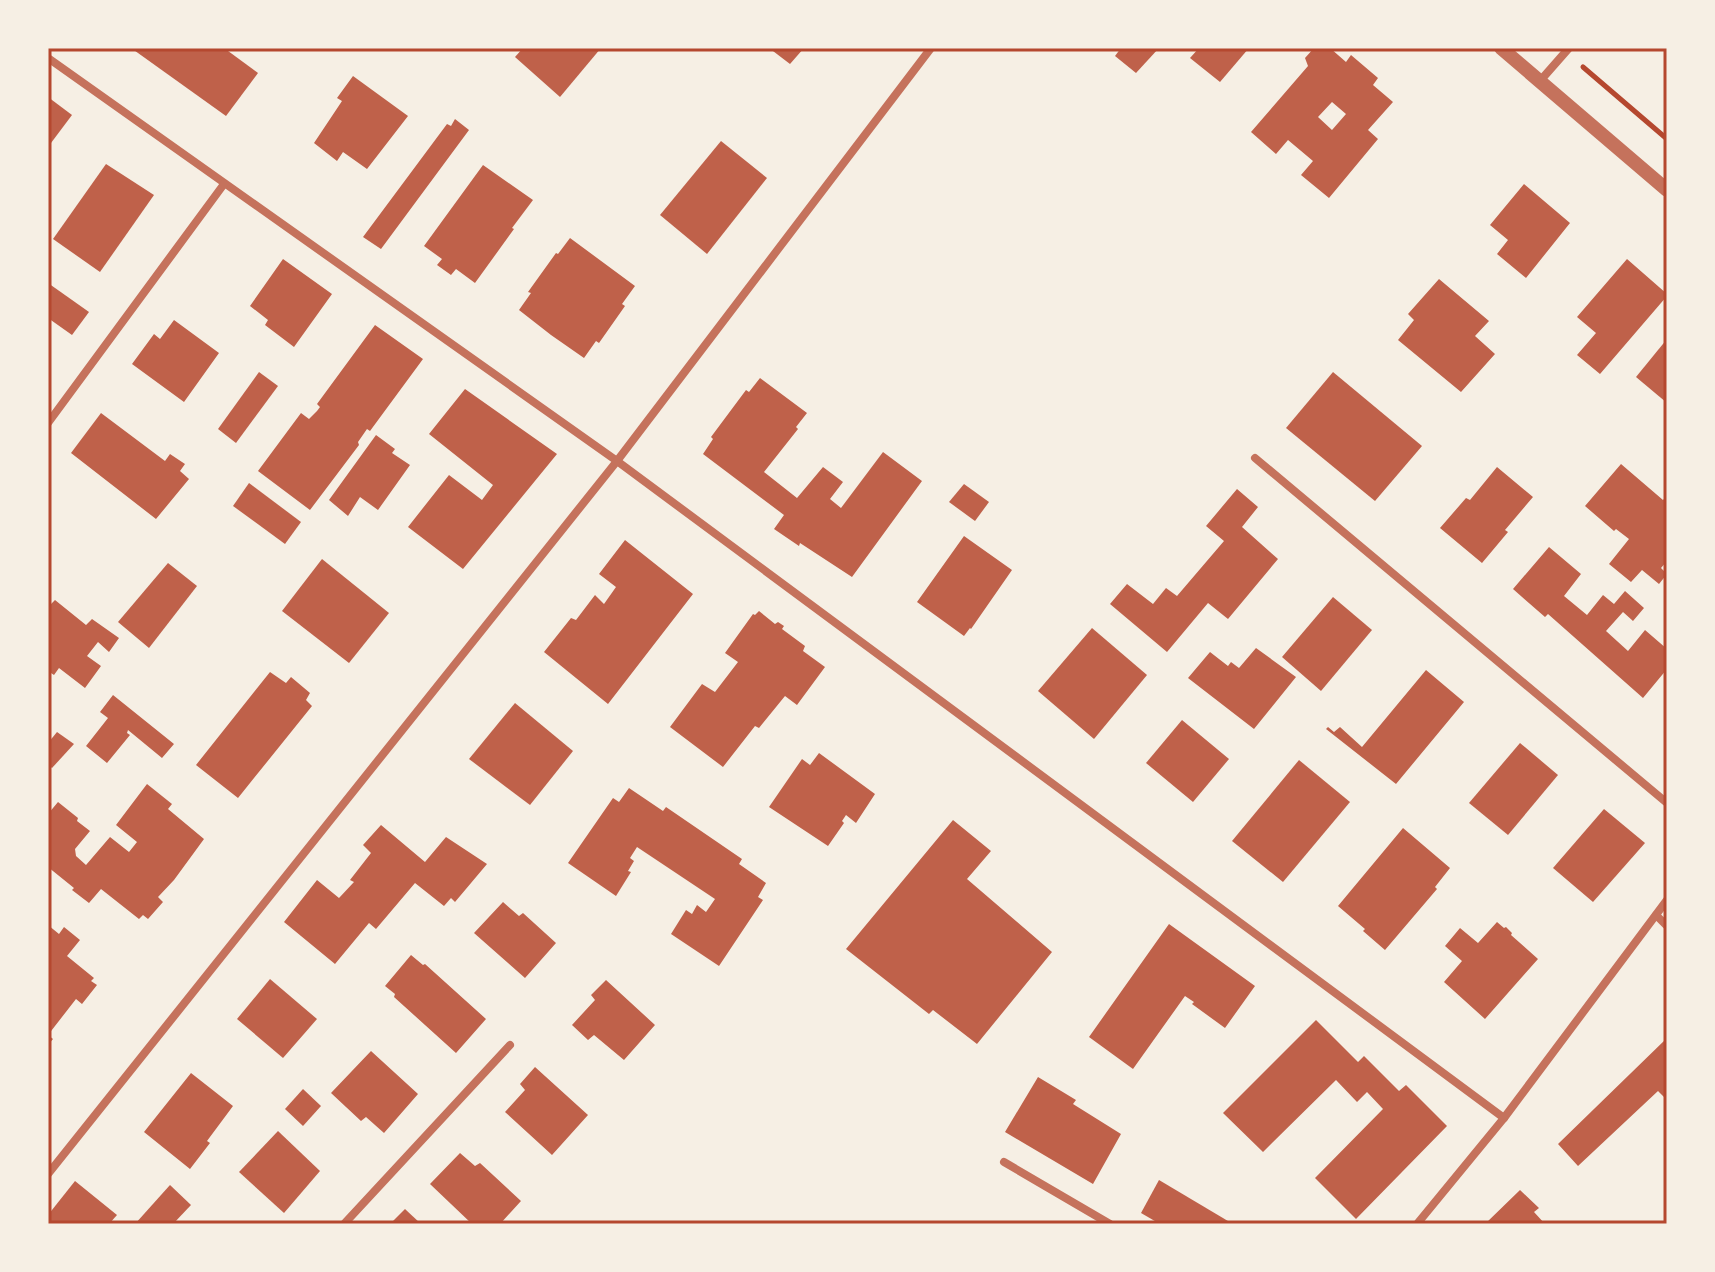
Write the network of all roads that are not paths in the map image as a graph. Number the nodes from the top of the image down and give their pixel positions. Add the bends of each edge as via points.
1 (931, 48) edge
2 (1501, 48) edge
3 (1567, 50) edge
4 (48, 58) edge
5 (1540, 81) junction
6 (224, 184) junction
7 (1667, 190) edge
8 (48, 423) edge
9 (1255, 458) dead end
10 (617, 461) junction
11 (1667, 803) edge
12 (1667, 900) edge
13 (1656, 915) junction
14 (1667, 926) edge
15 (510, 1045) dead end
16 (1504, 1118) junction
17 (1004, 1162) dead end
18 (48, 1174) edge
19 (344, 1224) edge
20 (1110, 1224) edge
21 (1417, 1224) edge

1 - 10 street
2 - 5 street
3 - 5 street
4 - 6 street
5 - 7 street
6 - 8 street
6 - 10 street
9 - 11 street
10 - 16 street
10 - 18 street
12 - 13 street
13 - 14 street
13 - 16 street
15 - 19 street
16 - 21 street
17 - 20 street

